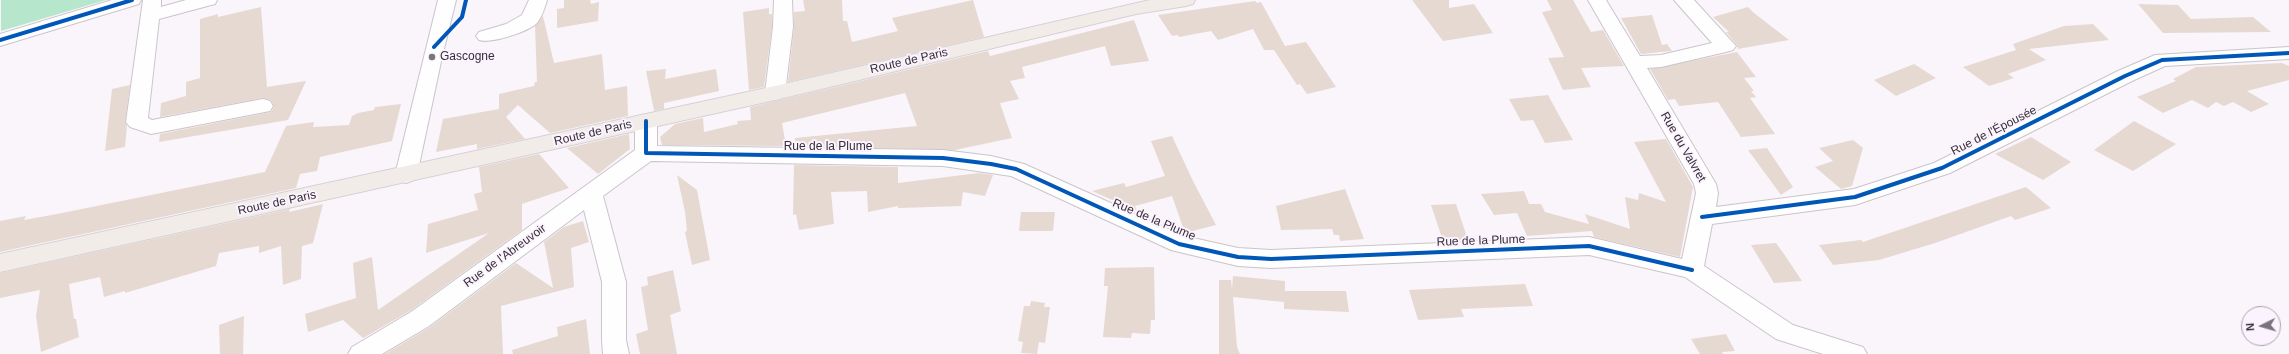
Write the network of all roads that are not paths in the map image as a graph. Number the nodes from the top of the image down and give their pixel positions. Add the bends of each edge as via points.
1 (132, 0) edge
2 (208, 0) edge
3 (447, 0) edge
4 (538, 0) edge
5 (783, 0) edge
6 (1186, 0) edge
7 (1597, 0) edge
8 (1683, 0) edge
9 (151, 8) edge
10 (486, 36) dead end
11 (0, 40) edge
12 (2289, 53) edge
13 (1634, 63) junction
14 (775, 93) junction
15 (263, 106) dead end
16 (646, 121) junction
17 (646, 153) junction
18 (406, 175) junction
19 (591, 193) junction
20 (1702, 217) junction
21 (0, 263) edge
22 (1692, 270) junction
23 (361, 354) edge
24 (616, 354) edge
25 (1854, 354) edge

1 - 11 street
2 - 9 street
3 - 18 street
4 - 10 street via 530,19 513,28
5 - 14 street via 783,27
6 - 14 main road, Route de Paris via 1136,8
7 - 13 street, Rue du Valvret
8 - 13 street via 1726,46 1661,61
9 - 15 street via 137,122 151,127
12 - 20 street, Rue de l'Épousée via 2162,60 1942,168 1855,197
13 - 20 street, Rue du Valvret via 1705,184 1707,193
14 - 16 main road, Route de Paris
16 - 17 street
16 - 18 main road, Route de Paris
17 - 19 street, Rue de l'Abreuvoir
17 - 22 street, Rue de la Plume via 943,158 991,164 1016,169 1179,244 1238,257 1271,259 1589,246
18 - 21 main road, Route de Paris
19 - 23 street, Rue de l'Abreuvoir via 420,319
19 - 24 street via 614,282
20 - 22 street, Rue du Valvret
22 - 25 street via 1786,332

